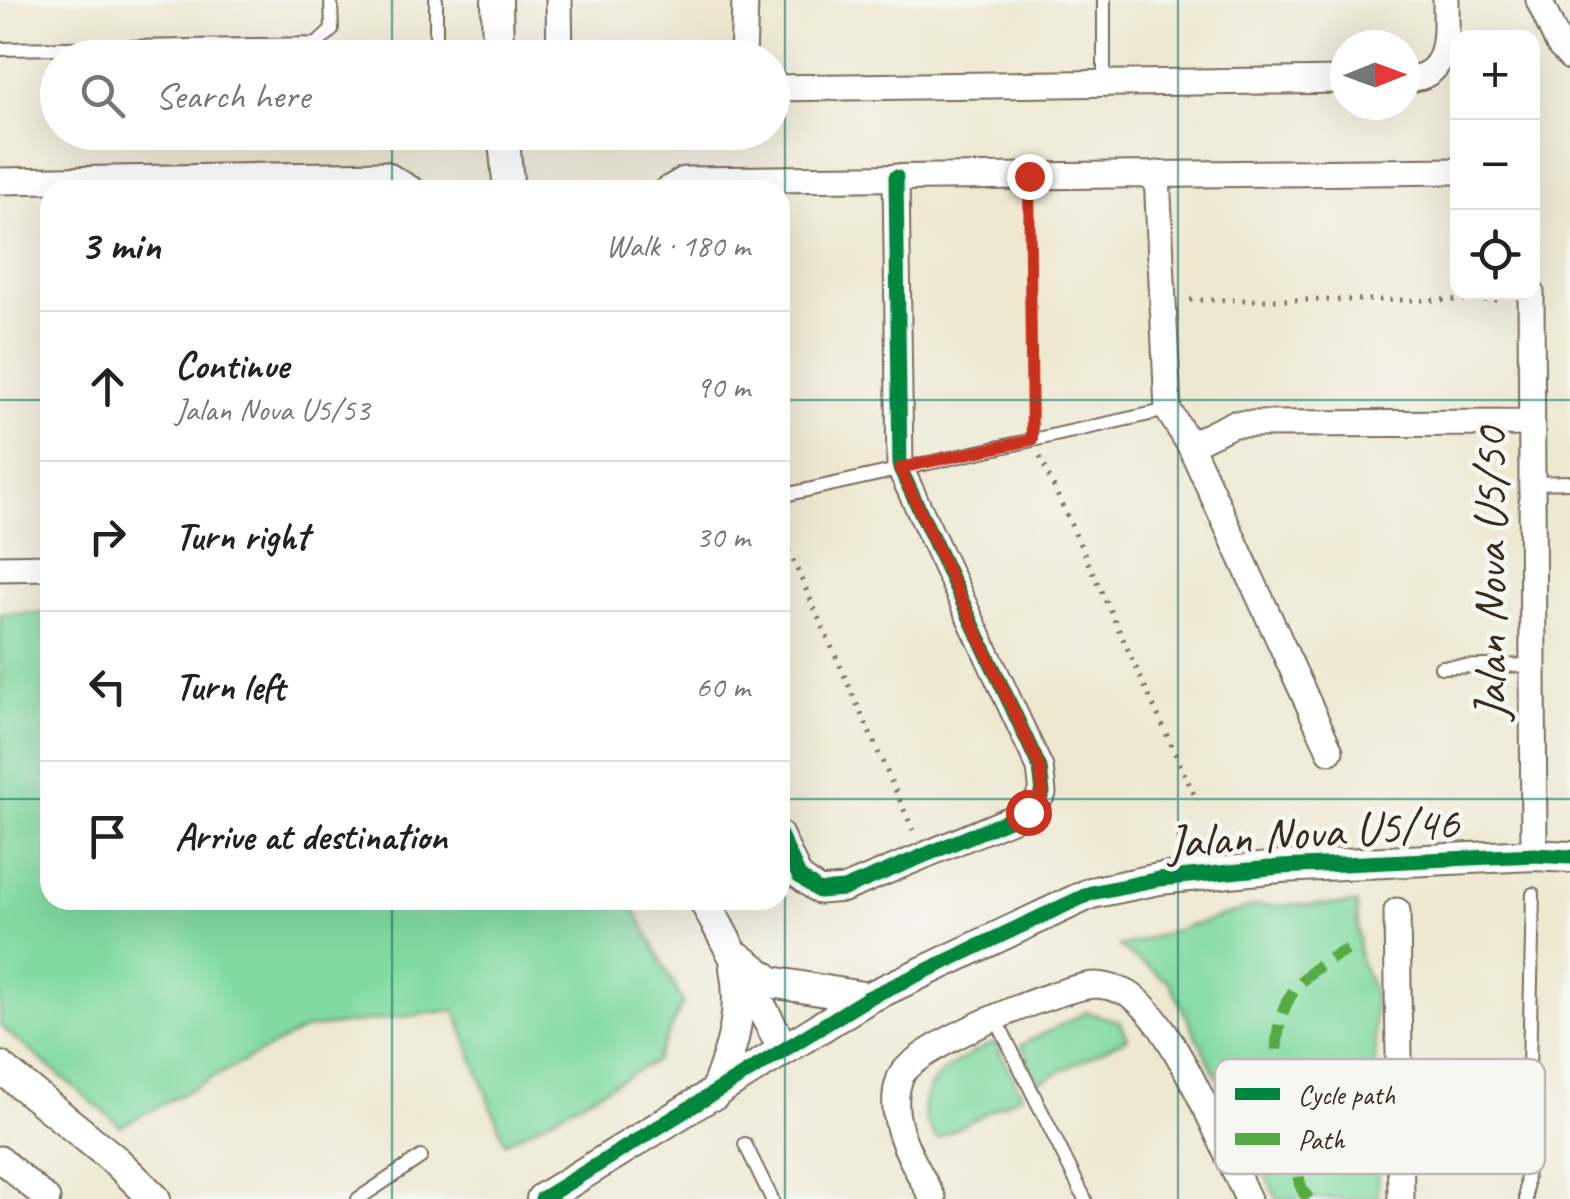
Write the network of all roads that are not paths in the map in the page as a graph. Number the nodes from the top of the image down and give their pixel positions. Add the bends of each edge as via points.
1 (331, 0) edge
2 (436, 0) edge
3 (498, 0) edge
4 (559, 0) edge
5 (744, 0) edge
6 (1104, 0) edge
7 (1446, 0) edge
8 (1540, 0) edge
9 (436, 35) dead end
10 (321, 40) edge
11 (498, 40) edge
12 (560, 40) edge
13 (743, 40) edge
14 (40, 48) edge
15 (0, 49) edge
16 (1570, 57) edge
17 (1420, 75) edge
18 (1330, 80) edge
19 (1104, 83) junction
20 (790, 88) edge
21 (505, 150) edge
22 (1450, 171) edge
23 (1157, 174) junction
24 (896, 177) junction
25 (257, 180) edge
26 (395, 180) edge
27 (508, 180) edge
28 (684, 180) edge
29 (0, 181) edge
30 (40, 182) edge
31 (1532, 300) edge
32 (1168, 410) junction
33 (1532, 422) junction
34 (1190, 444) junction
35 (900, 468) junction
36 (1570, 482) edge
37 (1532, 483) junction
38 (790, 494) edge
39 (40, 567) edge
40 (0, 568) edge
41 (1533, 665) junction
42 (1441, 668) dead end
43 (1330, 751) dead end
44 (790, 855) edge
45 (1534, 855) junction
46 (1570, 856) edge
47 (1533, 894) dead end
48 (709, 910) edge
49 (1398, 911) dead end
50 (732, 952) junction
51 (868, 998) junction
52 (995, 1017) junction
53 (783, 1048) junction
54 (1400, 1059) edge
55 (1529, 1059) edge
56 (0, 1066) edge
57 (714, 1095) junction
58 (1215, 1131) edge
59 (744, 1144) dead end
60 (422, 1157) dead end
61 (0, 1159) edge
62 (1236, 1174) edge
63 (1402, 1174) edge
64 (1527, 1174) edge
65 (376, 1194) edge
66 (47, 1199) edge
67 (155, 1199) edge
68 (358, 1199) edge
69 (542, 1199) edge
70 (772, 1199) edge
71 (933, 1199) edge
72 (1084, 1199) edge
73 (1248, 1199) edge
74 (1402, 1199) edge
75 (1526, 1199) edge

1 - 10 lane via 332,30
2 - 9 lane
3 - 11 street
4 - 12 street
5 - 13 street
6 - 19 lane
7 - 17 street via 1446,44 1436,66
8 - 16 street
14 - 15 lane
18 - 19 street
19 - 20 street
21 - 27 street
22 - 23 street
23 - 24 street
23 - 32 street
24 - 28 street
24 - 35 street
25 - 26 street via 385,174
29 - 30 street
31 - 33 street, Jalan Nova U5/50
32 - 34 street
32 - 35 lane
33 - 34 street via 1232,424
33 - 37 street, Jalan Nova U5/50
34 - 43 street
35 - 38 lane
35 - 44 street via 1040,768 1043,793 1028,812 844,889 818,891
36 - 37 lane
37 - 41 street, Jalan Nova U5/50
39 - 40 street
41 - 42 lane
41 - 45 street, Jalan Nova U5/50
45 - 46 street, Jalan Nova U5/46
45 - 51 street, Jalan Nova U5/46 via 1159,879 1091,894
47 - 55 lane
48 - 50 street
49 - 54 street
50 - 51 street via 771,982
50 - 53 street
50 - 57 street via 740,992 734,1043
51 - 53 street, Jalan Nova U5/46
52 - 58 street via 1098,984 1126,993 1170,1038
52 - 71 street via 920,1056 901,1074 895,1096 903,1140
52 - 72 lane
53 - 57 street, Jalan Nova U5/46
56 - 67 street
57 - 69 street, Jalan Nova U5/46
59 - 70 lane
60 - 65 lane
61 - 66 street
62 - 73 street
63 - 74 street
64 - 75 lane
65 - 68 lane

